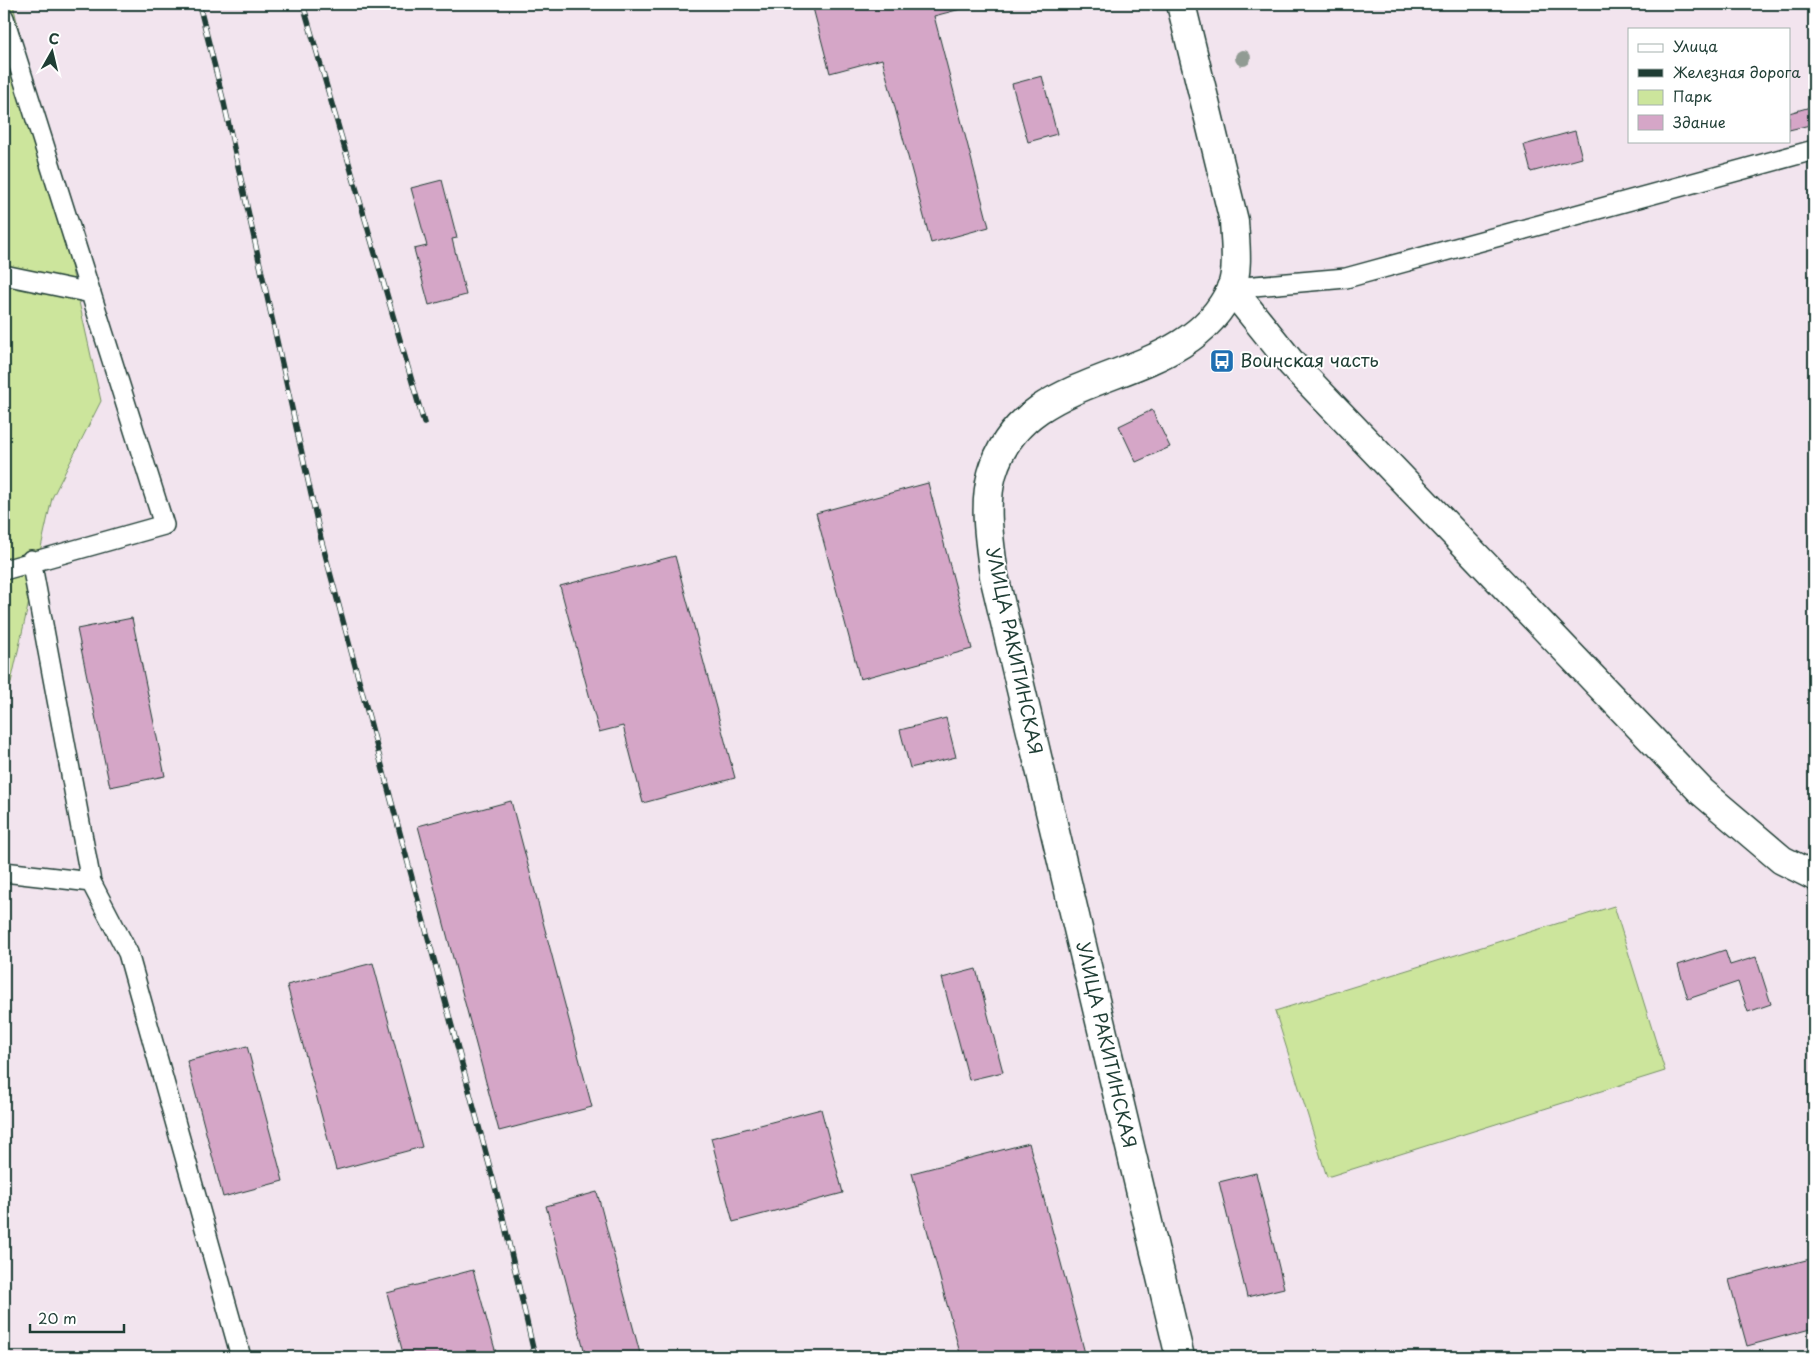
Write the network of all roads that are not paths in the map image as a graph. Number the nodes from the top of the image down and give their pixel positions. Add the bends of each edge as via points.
1 (1181, 4) edge
2 (4, 18) edge
3 (1814, 150) edge
4 (4, 275) edge
5 (1232, 288) junction
6 (92, 294) junction
7 (30, 560) junction
8 (4, 570) edge
9 (4, 872) edge
10 (1814, 876) edge
11 (91, 882) junction
12 (241, 1357) edge
13 (1180, 1357) edge

1 - 5 street, УЛИЦА РАКИТИНСКАЯ via 1234,221 1236,256
2 - 6 lane
3 - 5 lane via 1346,278
4 - 6 lane
5 - 10 street via 1292,364 1702,792 1782,860
5 - 13 street, УЛИЦА РАКИТИНСКАЯ via 1215,313 1186,343 1136,367 1067,392 1028,417 1006,443 992,474 987,519 994,576
6 - 7 lane via 164,525
7 - 8 lane
7 - 11 lane
9 - 11 lane
11 - 12 lane via 128,953

